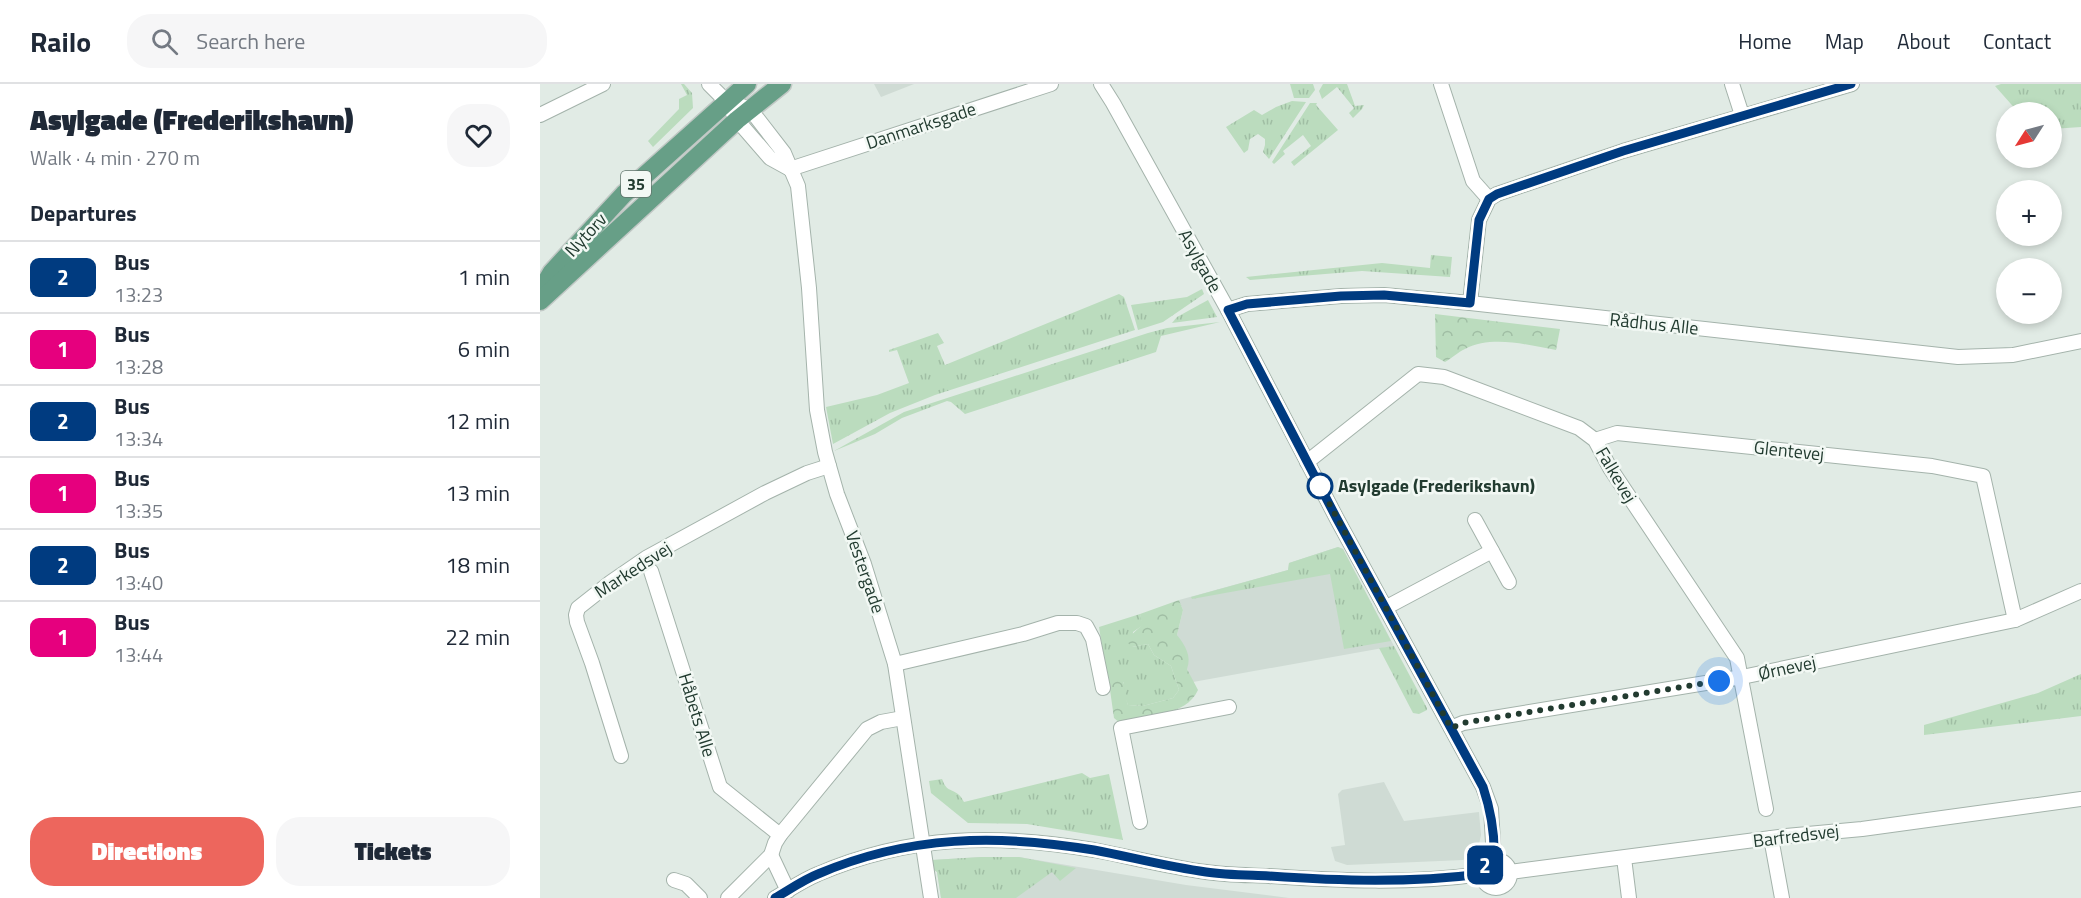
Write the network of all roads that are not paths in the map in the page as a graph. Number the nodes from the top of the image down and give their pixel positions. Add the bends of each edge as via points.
1 (603, 84) edge
2 (709, 84) edge
3 (747, 84) edge
4 (782, 84) edge
5 (1051, 84) edge
6 (1101, 84) edge
7 (1441, 84) edge
8 (1732, 84) edge
9 (1852, 84) edge
10 (726, 101) junction
11 (540, 115) edge
12 (743, 115) junction
13 (1742, 115) junction
14 (790, 169) junction
15 (1489, 199) junction
16 (557, 277) junction
17 (540, 292) edge
18 (540, 301) edge
19 (1470, 303) junction
20 (1228, 310) junction
21 (2081, 341) edge
22 (1595, 440) junction
23 (1307, 462) junction
24 (829, 466) junction
25 (1475, 520) dead end
26 (1492, 551) junction
27 (651, 571) dead end
28 (1509, 582) dead end
29 (2081, 591) edge
30 (1385, 608) junction
31 (2014, 620) junction
32 (895, 664) junction
33 (1742, 677) junction
34 (1103, 688) dead end
35 (1229, 707) dead end
36 (903, 718) junction
37 (1451, 728) junction
38 (621, 756) dead end
39 (2081, 798) edge
40 (1766, 808) dead end
41 (1140, 822) dead end
42 (780, 835) junction
43 (1771, 838) junction
44 (923, 843) junction
45 (771, 855) junction
46 (1624, 858) junction
47 (1494, 859) junction
48 (1510, 872) junction
49 (1482, 874) junction
50 (674, 880) dead end
51 (788, 891) junction
52 (1499, 893) edge
53 (700, 898) edge
54 (728, 898) edge
55 (775, 898) edge
56 (931, 898) edge
57 (1629, 898) edge
58 (1782, 898) edge

1 - 11 street
2 - 10 street
3 - 10 main road, 35
4 - 12 main road, 35
5 - 14 street, Danmarksgade
6 - 20 street, Asylgade
7 - 15 street via 1473,181
8 - 13 street
9 - 13 street
10 - 12 street
10 - 16 main road, Nytorv / 35 via 624,194
12 - 14 street via 770,158
12 - 16 main road, Nytorv / 35
13 - 15 street via 1521,184
14 - 24 street, Vestergade via 798,186 817,410
15 - 19 street via 1479,220
16 - 17 main road, 35
16 - 18 main road, 35
19 - 20 street, Rådhus Alle via 1384,295 1341,296 1247,304
19 - 21 street, Rådhus Alle via 1958,357 2013,354
20 - 23 street, Asylgade
22 - 23 street, Falkevej via 1579,428 1444,377 1419,374
22 - 31 street, Glentevej via 1617,433 1932,466 1983,476
22 - 33 street, Falkevej via 1737,658
23 - 30 street, Asylgade
24 - 32 street, Vestergade
24 - 38 street, Markedsvej via 765,493 646,558 578,608 577,622
25 - 26 street
26 - 28 street
26 - 30 street
27 - 42 street, Håbets Alle via 720,787
29 - 31 street, Ørnevej
30 - 37 street, Asylgade
31 - 33 street, Ørnevej
32 - 34 street via 1058,623 1077,623 1086,626 1093,639
32 - 36 street, Vestergade
33 - 37 street, Ørnevej
33 - 40 street, Falkevej
35 - 41 street via 1121,728
36 - 42 street via 867,729
36 - 44 street, Vestergade
37 - 47 street, Asylgade via 1491,809
39 - 43 street, Barfredsvej
42 - 45 street
43 - 46 street, Barfredsvej
43 - 58 street
44 - 49 street via 1007,839 1094,850 1206,872 1300,879 1392,881
44 - 51 street via 817,874
44 - 56 street, Vestergade
45 - 51 street
45 - 54 street
46 - 48 street, Barfredsvej
46 - 57 street
47 - 48 street via 1507,864
47 - 49 street via 1486,863
48 - 52 street via 1509,881
49 - 52 street via 1485,883
50 - 53 street via 686,884
51 - 55 street

